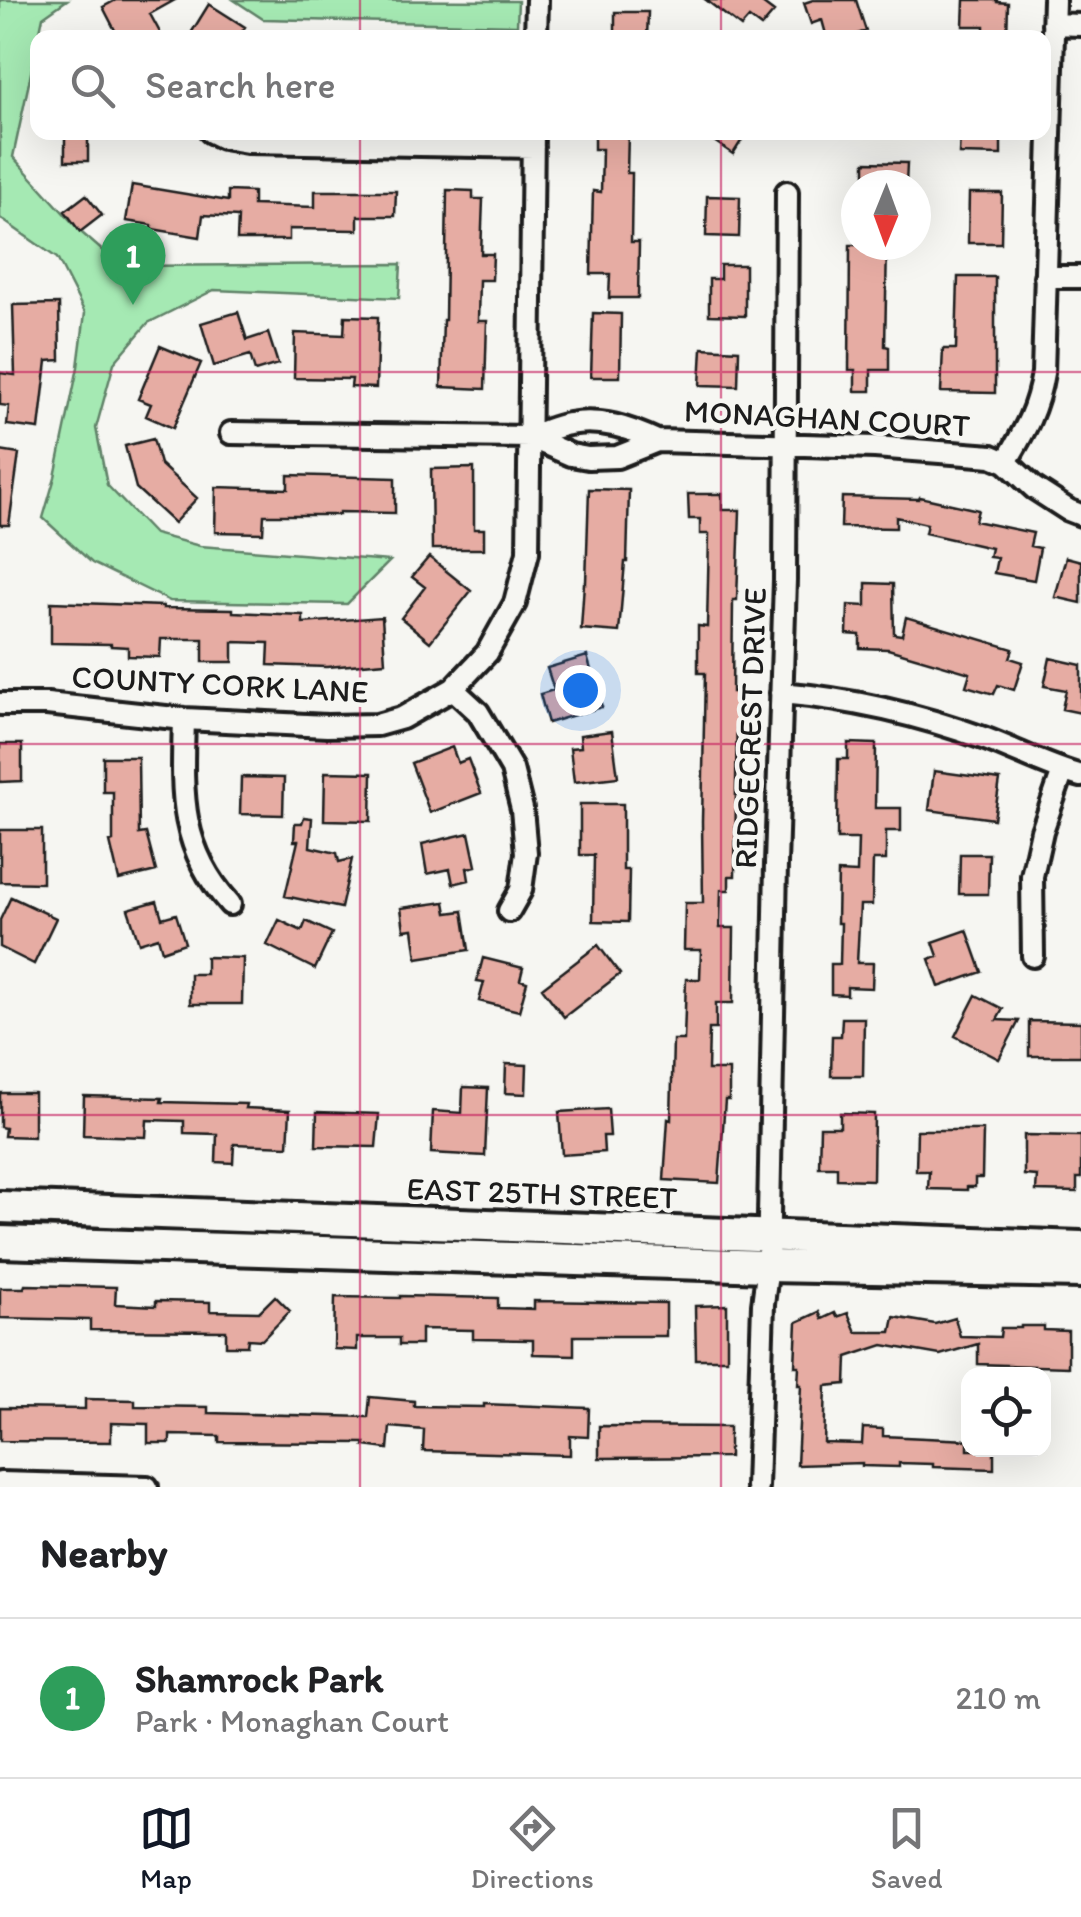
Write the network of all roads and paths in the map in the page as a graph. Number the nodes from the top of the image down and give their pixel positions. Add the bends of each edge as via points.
1 (536, 0) edge
2 (1054, 0) edge
3 (1053, 24) junction
4 (1081, 25) edge
5 (536, 30) edge
6 (1051, 80) edge
7 (236, 140) edge
8 (533, 140) edge
9 (1049, 140) edge
10 (787, 192) dead end
11 (1044, 276) junction
12 (1081, 277) edge
13 (231, 432) dead end
14 (530, 436) junction
15 (657, 440) junction
16 (785, 444) junction
17 (1006, 462) junction
18 (1081, 515) edge
19 (453, 689) junction
20 (782, 692) junction
21 (0, 704) edge
22 (184, 719) junction
23 (1072, 773) edge
24 (230, 904) dead end
25 (509, 911) dead end
26 (1033, 956) dead end
27 (0, 1208) edge
28 (0, 1242) edge
29 (1081, 1247) edge
30 (768, 1251) junction
31 (1081, 1272) edge
32 (0, 1482) edge
33 (147, 1487) edge
34 (757, 1487) edge

1 - 5 street
2 - 3 street
3 - 4 street
3 - 6 street
7 - 8 street
8 - 14 street, COUNTY CORK LANE
9 - 11 street
10 - 16 street, RIDGECREST DRIVE
11 - 12 street
11 - 17 street via 1038,401
13 - 14 street, MONAGHAN COURT
14 - 15 street via 604,423
14 - 15 street, MONAGHAN COURT via 588,458 616,457
14 - 19 street, COUNTY CORK LANE via 528,552 515,603 487,654
15 - 16 street, MONAGHAN COURT
16 - 17 street, MONAGHAN COURT via 956,452
16 - 20 street, RIDGECREST DRIVE
17 - 18 street via 1034,488
19 - 22 street, COUNTY CORK LANE via 377,725
19 - 25 street via 478,712 512,770 522,809 526,853 521,890
20 - 23 street via 885,708
20 - 30 street, RIDGECREST DRIVE
21 - 22 street, COUNTY CORK LANE
22 - 24 street via 182,783 192,844
23 - 26 street via 1042,831 1032,876
27 - 30 street, EAST 25TH STREET
28 - 30 street, EAST 25TH STREET
29 - 30 street, EAST 25TH STREET
30 - 31 street, EAST 25TH STREET
30 - 34 street, RIDGECREST DRIVE
32 - 33 street

